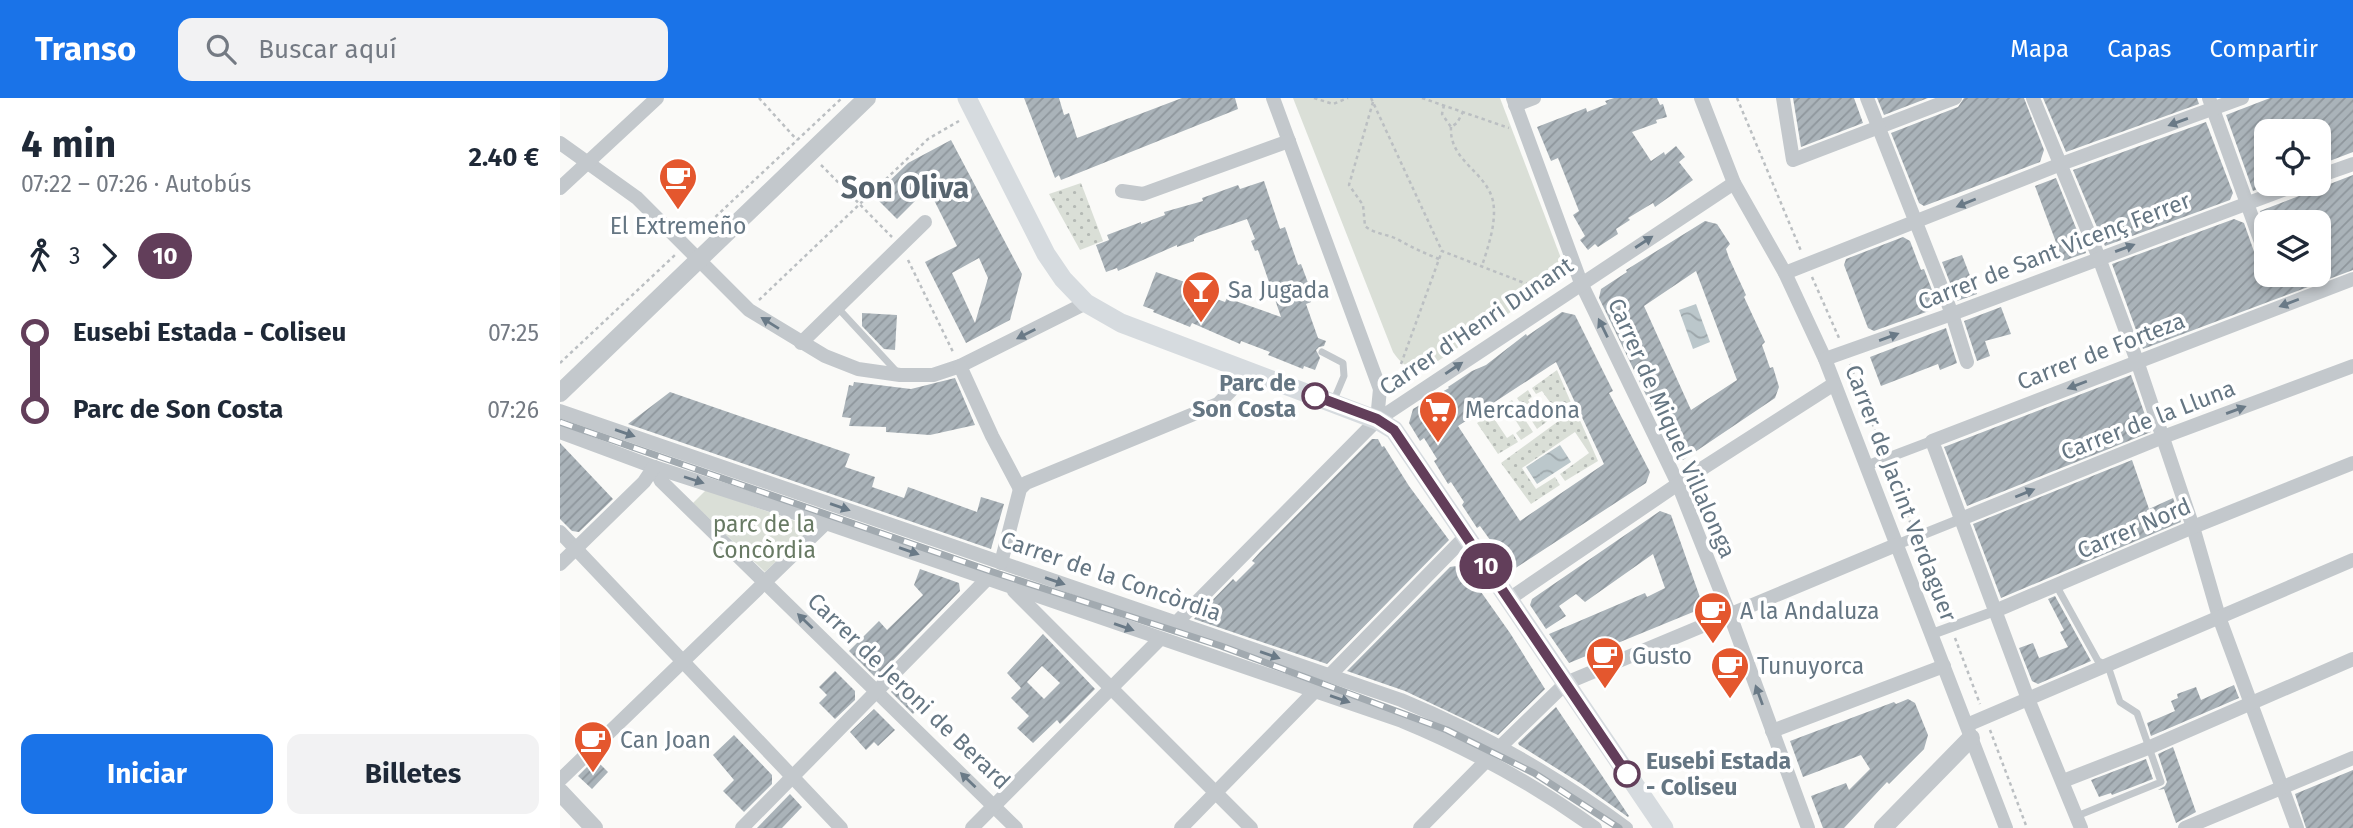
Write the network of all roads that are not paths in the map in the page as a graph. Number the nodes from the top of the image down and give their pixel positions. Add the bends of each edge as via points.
1 (657, 98) edge
2 (867, 98) edge
3 (1273, 98) edge
4 (1534, 98) edge
5 (1702, 98) edge
6 (1783, 98) edge
7 (1867, 98) edge
8 (1955, 98) edge
9 (2033, 98) edge
10 (2242, 98) edge
11 (1514, 102) edge
12 (2211, 104) edge
13 (970, 105) edge
14 (1879, 128) junction
15 (1289, 141) junction
16 (560, 143) edge
17 (589, 163) junction
18 (2061, 164) junction
19 (2353, 164) edge
20 (2331, 172) edge
21 (1734, 183) junction
22 (560, 188) edge
23 (1122, 191) dead end
24 (2266, 196) edge
25 (2249, 202) junction
26 (2254, 218) edge
27 (925, 222) dead end
28 (1916, 223) junction
29 (700, 258) junction
30 (2099, 258) junction
31 (1785, 273) junction
32 (2353, 278) edge
33 (1581, 283) junction
34 (1086, 303) junction
35 (837, 307) junction
36 (1952, 314) junction
37 (801, 342) junction
38 (1322, 352) dead end
39 (1825, 359) junction
40 (2137, 361) junction
41 (1967, 362) dead end
42 (960, 366) junction
43 (2353, 366) edge
44 (1250, 371) junction
45 (900, 375) junction
46 (1834, 384) junction
47 (560, 393) edge
48 (1333, 403) junction
49 (560, 411) edge
50 (1377, 419) junction
51 (560, 432) edge
52 (2163, 437) junction
53 (1932, 441) junction
54 (2353, 463) edge
55 (1866, 466) junction
56 (654, 467) junction
57 (1678, 484) junction
58 (1020, 489) junction
59 (1961, 519) junction
60 (827, 523) junction
61 (2193, 527) junction
62 (560, 532) edge
63 (1466, 536) junction
64 (1896, 545) junction
65 (576, 549) junction
66 (2353, 561) edge
67 (1001, 563) junction
68 (560, 564) edge
69 (988, 578) junction
70 (765, 582) junction
71 (2056, 584) junction
72 (1010, 587) junction
73 (1509, 599) junction
74 (1995, 611) junction
75 (1730, 615) junction
76 (2220, 617) junction
77 (1177, 623) junction
78 (1932, 634) junction
79 (1160, 639) junction
80 (2353, 659) edge
81 (683, 661) junction
82 (1944, 666) junction
83 (2108, 666) junction
84 (1330, 674) junction
85 (1566, 683) junction
86 (1111, 688) junction
87 (877, 691) junction
88 (1315, 691) junction
89 (2028, 699) junction
90 (2249, 703) junction
91 (1772, 731) junction
92 (1969, 731) junction
93 (1501, 746) junction
94 (2148, 748) junction
95 (2353, 758) edge
96 (1486, 761) junction
97 (793, 776) junction
98 (560, 780) edge
99 (2063, 781) junction
100 (2282, 787) junction
101 (560, 792) edge
102 (1215, 793) junction
103 (994, 806) junction
104 (2078, 822) edge
105 (594, 828) edge
106 (742, 828) edge
107 (841, 828) edge
108 (972, 828) edge
109 (1016, 828) edge
110 (1181, 828) edge
111 (1251, 828) edge
112 (1420, 828) edge
113 (1595, 828) edge
114 (1626, 828) edge
115 (1664, 828) edge
116 (1808, 828) edge
117 (1883, 828) edge
118 (2006, 828) edge
119 (2185, 828) edge
120 (2297, 828) edge

1 - 17 street
2 - 29 street
3 - 15 street
4 - 11 street
5 - 21 street, Carrer de Jacint Verdaguer
6 - 14 street via 1793,160
7 - 14 street
8 - 14 street
9 - 18 street
10 - 12 street
11 - 33 street, Carrer de Miquel Villalonga
12 -> 18 street
12 - 25 street
13 - 34 main road via 1046,254
14 - 28 street
15 - 23 street via 1143,194
15 - 50 street via 1380,389
16 - 17 street
17 - 22 street
17 - 29 street via 637,198
18 -> 28 street
18 - 30 street
19 - 20 street
21 - 31 street, Carrer de Jacint Verdaguer
33 -> 21 street, Carrer d'Henri Dunant
24 - 25 street, Carrer de Sant Vicenç Ferrer
25 - 26 street
30 -> 25 street, Carrer de Sant Vicenç Ferrer
27 - 35 street
28 - 31 street
28 - 36 street
37 -> 29 street via 749,310
29 - 47 street
30 - 36 street, Carrer de Sant Vicenç Ferrer
30 - 40 street
31 - 39 street, Carrer de Jacint Verdaguer
32 -> 40 street, Carrer de Forteza
50 -> 33 street, Carrer d'Henri Dunant
57 -> 33 street, Carrer de Miquel Villalonga
34 -> 42 street
34 - 44 main road via 1121,323
35 - 37 street
35 - 45 lane
39 -> 36 street, Carrer de Sant Vicenç Ferrer
36 - 41 street
37 - 45 street via 858,369
38 - 48 lane via 1343,363 1344,376
39 - 46 street, Carrer de Jacint Verdaguer
40 - 52 street
40 -> 53 street, Carrer de Forteza
42 - 45 street via 933,375
42 - 58 street
52 -> 43 street, Carrer de la Lluna
44 - 48 main road
44 - 58 street via 1218,404
46 - 55 street, Carrer de Jacint Verdaguer
46 - 57 street
48 - 50 main road
49 -> 67 street, Carrer de la Concòrdia
50 - 63 main road via 1394,430
50 - 77 street, Carrer d'Henri Dunant
51 - 56 street, Carrer de la Concòrdia
59 -> 52 street, Carrer de la Lluna
52 - 61 street
53 - 55 street, Carrer de Forteza
53 - 59 street
54 - 61 street, Carrer Nord
55 - 64 street, Carrer de Jacint Verdaguer
56 -> 60 street, Carrer de la Concòrdia
56 - 65 street via 645,482
56 - 70 street, Carrer de Jeroni de Berard via 660,481
57 - 73 street
57 - 75 street, Carrer de Miquel Villalonga
58 - 67 street
59 - 64 street
59 - 74 street
60 -> 69 street, Carrer de la Concòrdia
60 - 70 street
61 - 71 street, Carrer Nord
61 - 76 street
62 - 65 street
63 - 73 main road
63 - 84 street
64 - 75 street
64 - 78 street, Carrer de Jacint Verdaguer
65 - 68 street
65 - 81 street
66 - 76 street
67 -> 77 street, Carrer de la Concòrdia
69 - 72 street, Carrer de la Concòrdia
69 - 87 street
70 - 81 street
87 -> 70 street, Carrer de Jeroni de Berard
71 - 74 street, Carrer Nord
71 - 83 lane via 2098,661
72 -> 79 street, Carrer de la Concòrdia
72 - 86 street
73 - 85 main road
74 - 78 street, Carrer Nord
74 - 89 street
75 - 85 street
91 -> 75 street, Carrer de Miquel Villalonga
76 - 83 street
76 - 90 street
77 -> 84 street, Carrer de la Concòrdia
78 - 82 street, Carrer de Jacint Verdaguer
79 - 86 street
79 - 88 street, Carrer de la Concòrdia
80 - 90 street
81 - 97 street
81 - 98 street
82 - 91 street
82 - 92 street, Carrer de Jacint Verdaguer
83 - 89 street
83 - 94 lane via 2120,702 2137,713
84 - 93 street, Carrer de la Concòrdia via 1452,721
85 - 93 street
85 - 115 main road
86 - 102 street
86 - 103 street
87 - 97 street
103 -> 87 street, Carrer de Jeroni de Berard
88 -> 96 street, Carrer de la Concòrdia via 1424,730
88 - 102 street
89 - 92 street via 1985,717
89 - 99 street
90 - 94 street
90 - 100 street
91 - 116 street, Carrer de Miquel Villalonga
92 - 117 street
92 - 118 street, Carrer de Jacint Verdaguer
93 - 114 street, Carrer de la Concòrdia
94 - 99 street
94 - 104 lane via 2161,782
95 - 100 street
96 - 112 street
96 - 113 street, Carrer de la Concòrdia
97 - 106 street
97 - 107 street
99 - 104 street
100 - 119 street
100 - 120 street
101 - 105 street
102 - 110 street
102 - 111 street
103 - 108 street
103 - 109 street, Carrer de Jeroni de Berard

